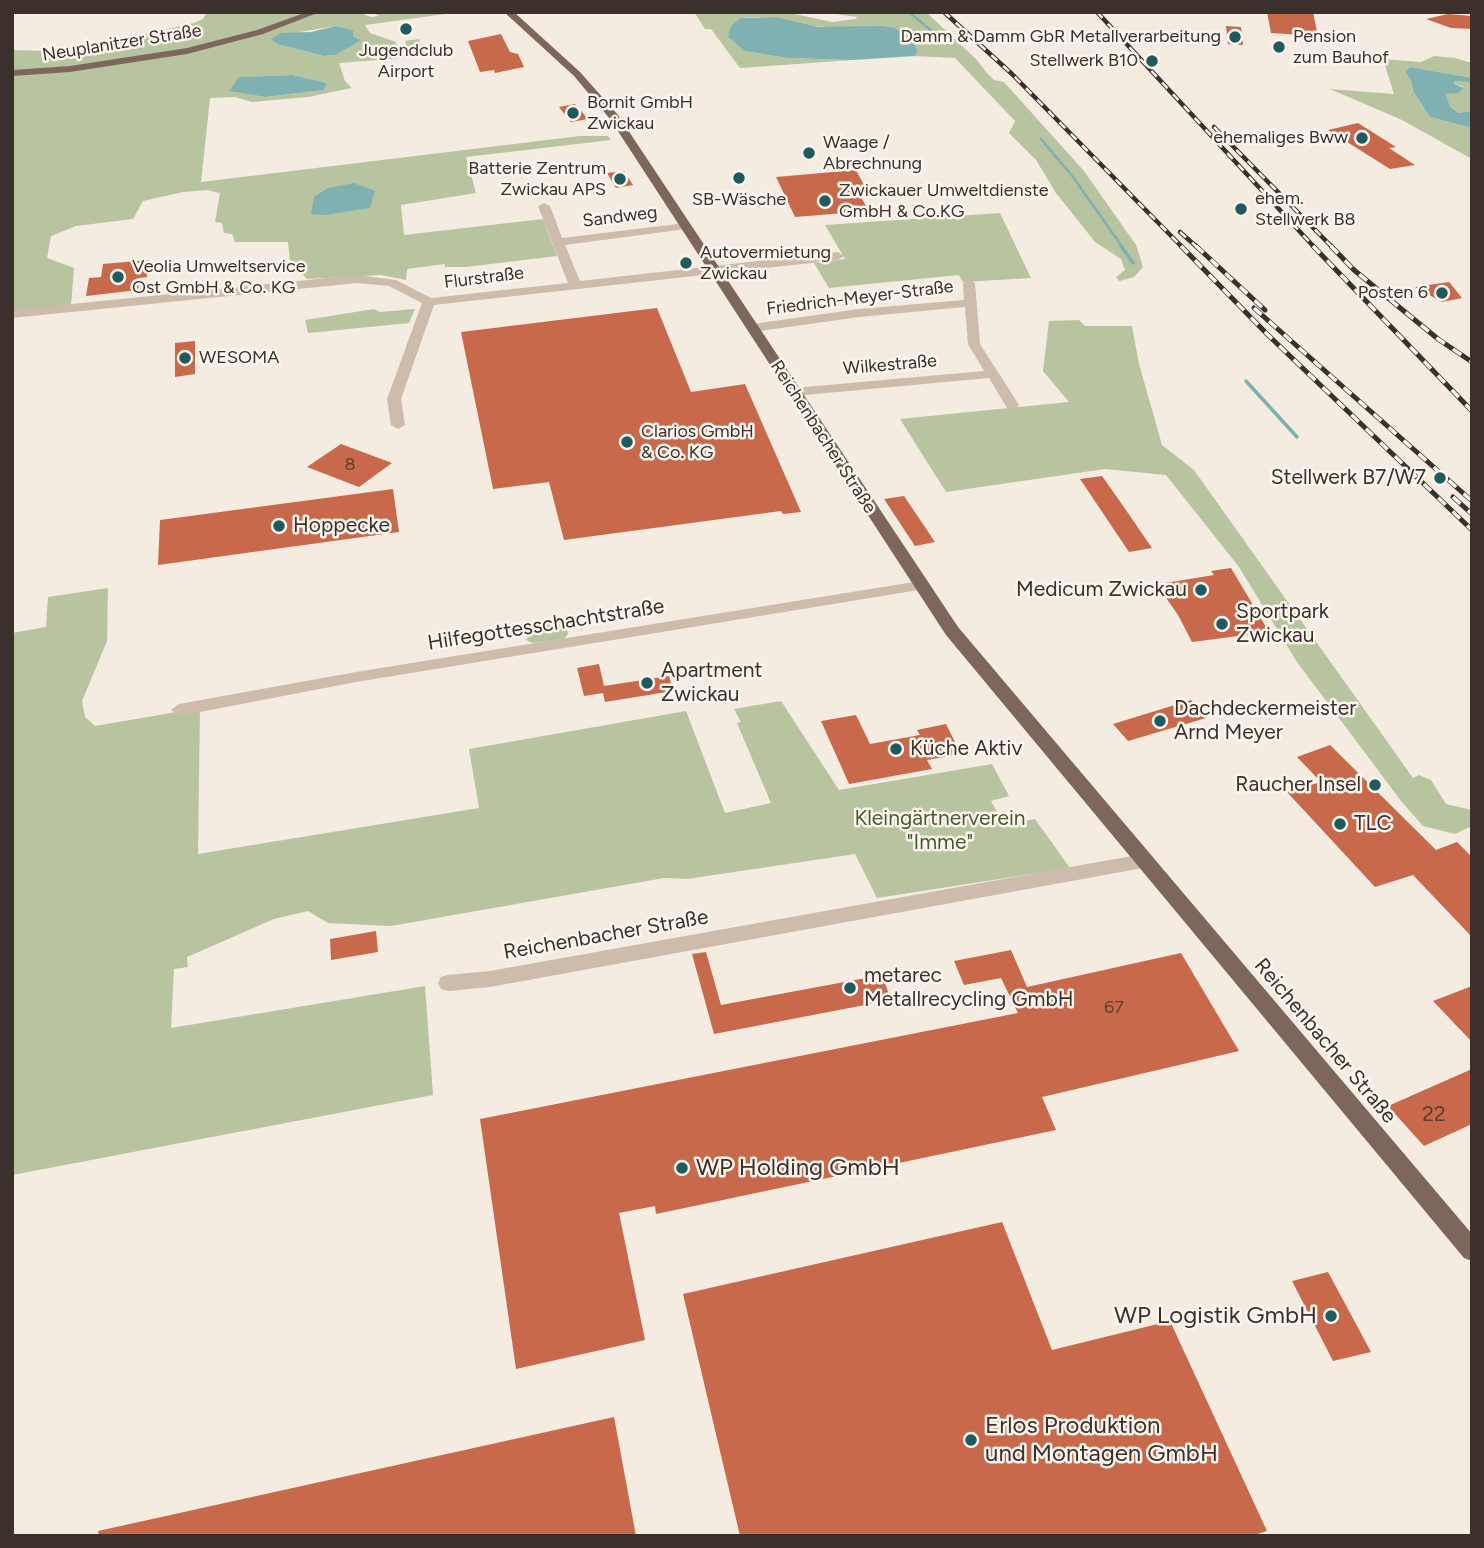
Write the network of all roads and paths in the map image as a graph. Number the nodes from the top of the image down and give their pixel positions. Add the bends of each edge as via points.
1 (316, 12) edge
2 (508, 12) edge
3 (12, 73) edge
4 (544, 206) dead end
5 (686, 226) junction
6 (559, 242) junction
7 (838, 256) dead end
8 (714, 270) junction
9 (969, 284) dead end
10 (575, 285) junction
11 (429, 302) junction
12 (971, 303) junction
13 (12, 314) edge
14 (752, 328) junction
15 (990, 374) junction
16 (794, 392) junction
17 (1012, 405) dead end
18 (398, 425) dead end
19 (920, 586) junction
20 (179, 710) dead end
21 (1143, 861) junction
22 (448, 984) dead end
23 (1472, 1251) edge

1 - 3 main road, Neuplanitzer Straße via 187,51
2 - 5 main road, Reichenbacher Straße via 608,108
4 - 6 street
5 - 6 street, Sandweg
5 - 8 main road, Reichenbacher Straße
6 - 10 street
7 - 8 street, Flurstraße
8 - 10 street, Flurstraße
8 - 14 main road, Reichenbacher Straße
9 - 12 street
10 - 11 street, Flurstraße
11 - 13 street, Flurstraße via 392,283 357,279
11 - 18 street via 394,399
12 - 14 street, Friedrich-Meyer-Straße
12 - 15 street via 974,344
14 - 16 main road, Reichenbacher Straße
15 - 16 street, Wilkestraße
15 - 17 street
16 - 19 main road, Reichenbacher Straße
19 - 20 street, Hilfegottesschachtstraße
19 - 21 main road, Reichenbacher Straße via 972,656
21 - 22 street, Reichenbacher Straße
21 - 23 main road, Reichenbacher Straße

